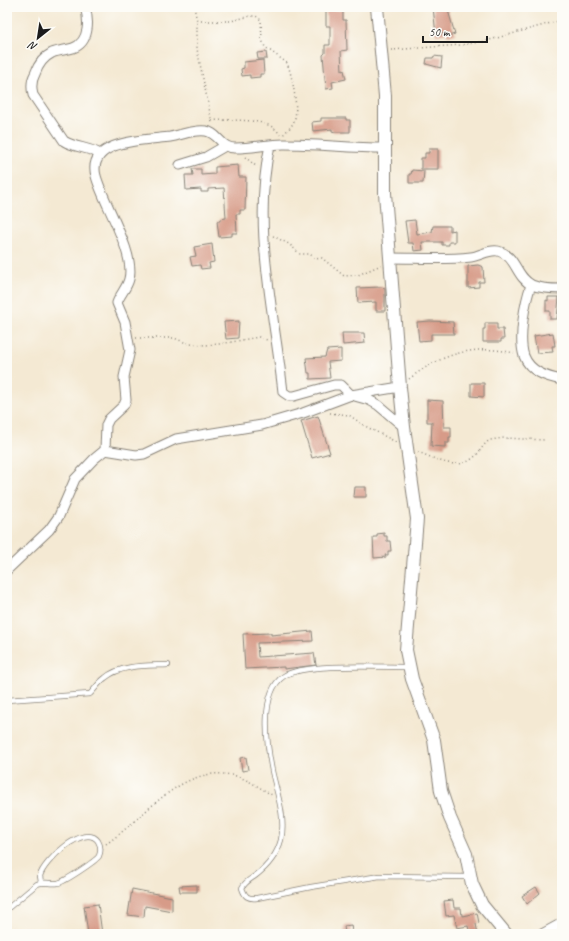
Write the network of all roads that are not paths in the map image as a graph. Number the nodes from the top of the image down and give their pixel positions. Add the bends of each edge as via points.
1 (85, 7) edge
2 (377, 7) edge
3 (270, 145) junction
4 (228, 147) junction
5 (384, 148) junction
6 (100, 154) junction
7 (180, 165) dead end
8 (391, 258) junction
9 (531, 285) junction
10 (562, 289) edge
11 (562, 380) edge
12 (400, 386) junction
13 (351, 395) junction
14 (404, 427) junction
15 (105, 450) junction
16 (7, 570) edge
17 (168, 665) dead end
18 (408, 667) junction
19 (7, 700) edge
20 (471, 877) junction
21 (41, 882) junction
22 (7, 909) edge
23 (562, 923) edge
24 (506, 934) edge
25 (542, 934) edge

1 - 6 street via 88,22 87,32 82,41 73,48 51,53 44,59 37,67 31,88 33,95 64,141 90,148
2 - 5 street via 385,96
3 - 4 street
3 - 5 street
3 - 13 street via 264,174 264,259 283,392 294,396 338,385 345,387
4 - 6 street via 213,133 200,130 131,141
4 - 7 street
5 - 8 street
6 - 15 street via 96,160 96,177 131,267 127,287 117,303 129,338 130,350 124,377 126,400 106,425
8 - 9 street via 470,257 498,251 507,255
8 - 12 street
9 - 10 street
9 - 11 street via 525,302 524,356 540,374
12 - 13 street
12 - 14 street
13 - 14 street via 378,405
13 - 15 street via 262,425 176,439 144,454
14 - 18 street via 417,519 406,631
15 - 16 street via 75,479 59,516 49,530
17 - 19 lane via 125,668 104,678 90,694
18 - 20 street via 434,740 445,805 466,854
18 - 20 lane via 297,670 277,682 267,710 267,727 268,752 283,823 281,840 275,855 244,883 244,895 249,899 380,876
20 - 24 street via 482,905
21 - 21 lane via 58,883 98,858 101,847 94,836 85,835 75,839 45,867 40,876
21 - 22 lane
23 - 25 street

